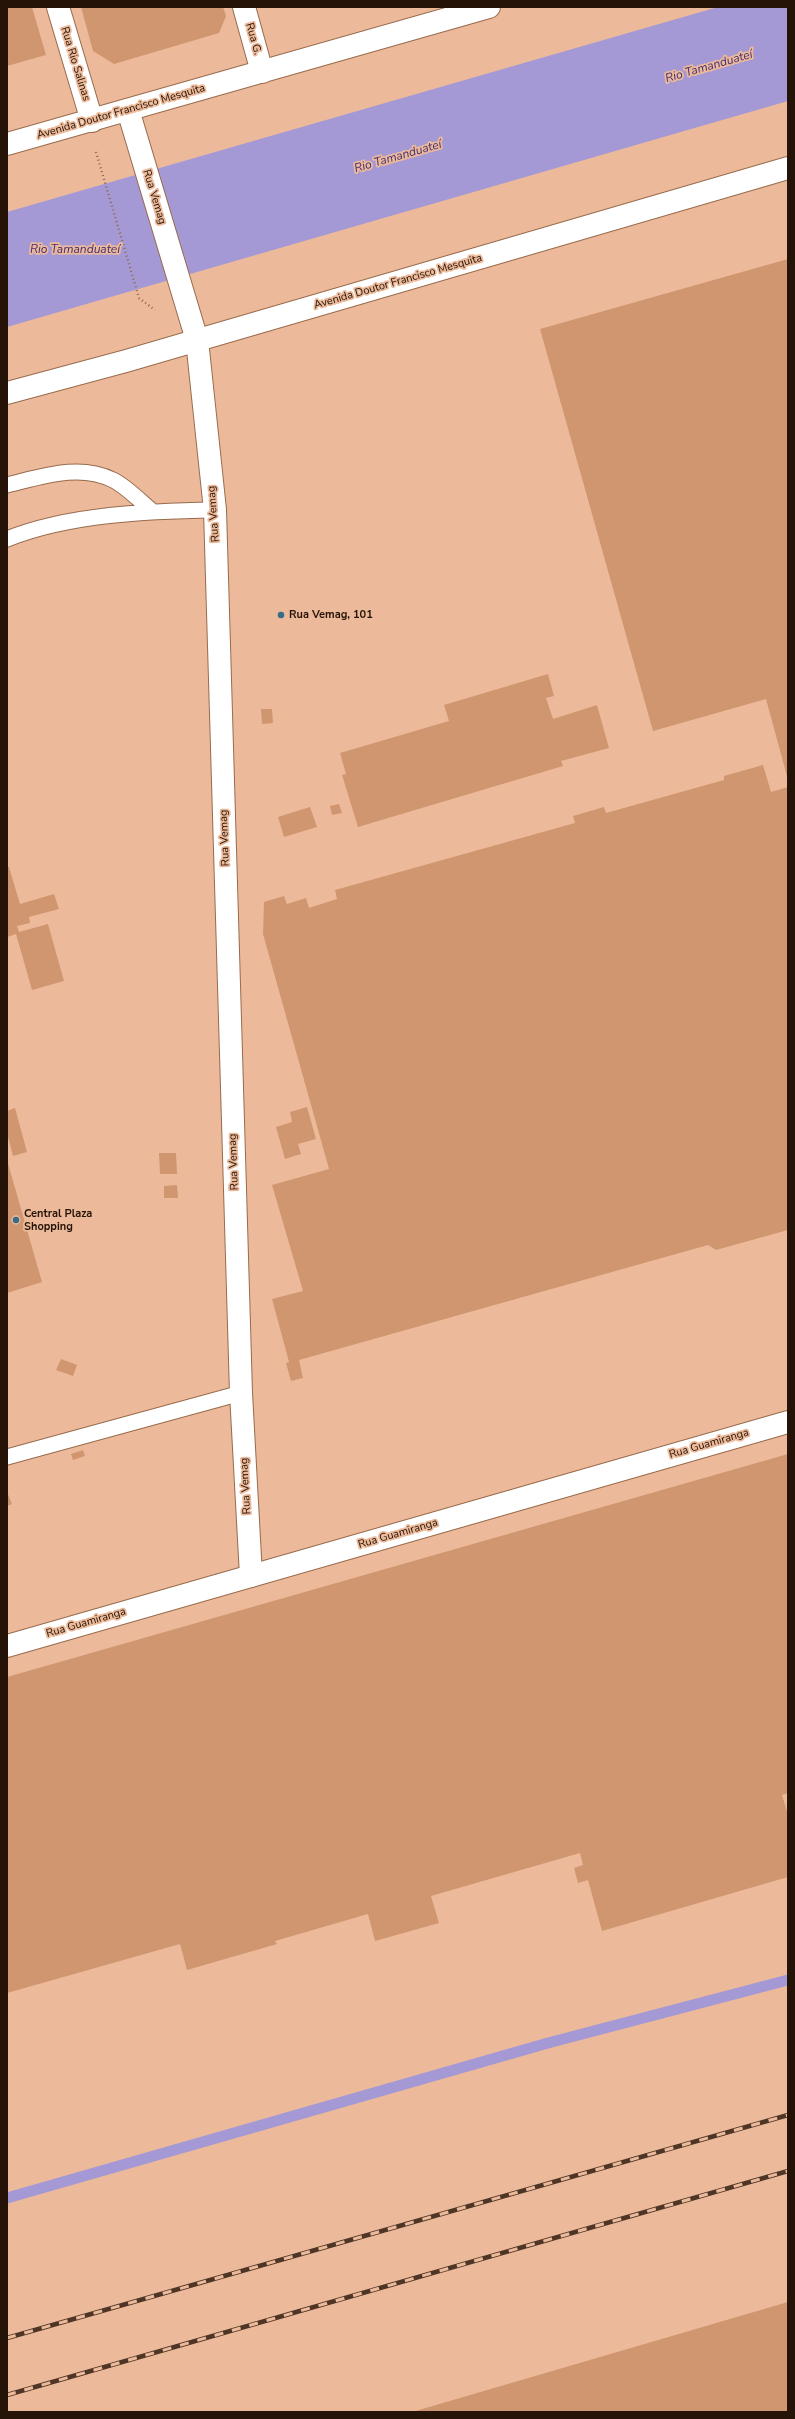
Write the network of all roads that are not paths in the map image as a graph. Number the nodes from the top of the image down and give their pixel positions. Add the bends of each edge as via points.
1 (58, 7) edge
2 (244, 7) edge
3 (489, 7) edge
4 (262, 72) junction
5 (128, 110) junction
6 (92, 121) junction
7 (7, 144) edge
8 (788, 168) edge
9 (197, 340) junction
10 (7, 392) edge
11 (7, 485) edge
12 (215, 510) junction
13 (152, 511) junction
14 (7, 540) edge
15 (241, 1392) junction
16 (788, 1422) edge
17 (7, 1457) edge
18 (251, 1576) junction
19 (7, 1646) edge

1 - 6 main road, Rua Rio Salinas
2 - 4 main road, Rua G.
3 - 4 main road, Avenida Doutor Francisco Mesquita
4 - 5 main road, Avenida Doutor Francisco Mesquita
5 - 6 main road, Avenida Doutor Francisco Mesquita
5 - 9 main road, Rua Vemag
6 - 7 main road, Avenida Doutor Francisco Mesquita
8 - 9 main road, Avenida Doutor Francisco Mesquita
9 - 10 main road, Avenida Doutor Francisco Mesquita
9 - 12 main road, Rua Vemag
11 - 13 lane via 80,471 98,474 114,480
12 - 13 lane
12 - 15 main road, Rua Vemag
13 - 14 lane via 65,523
15 - 17 lane
15 - 18 main road, Rua Vemag
16 - 18 main road, Rua Guamiranga
18 - 19 main road, Rua Guamiranga

